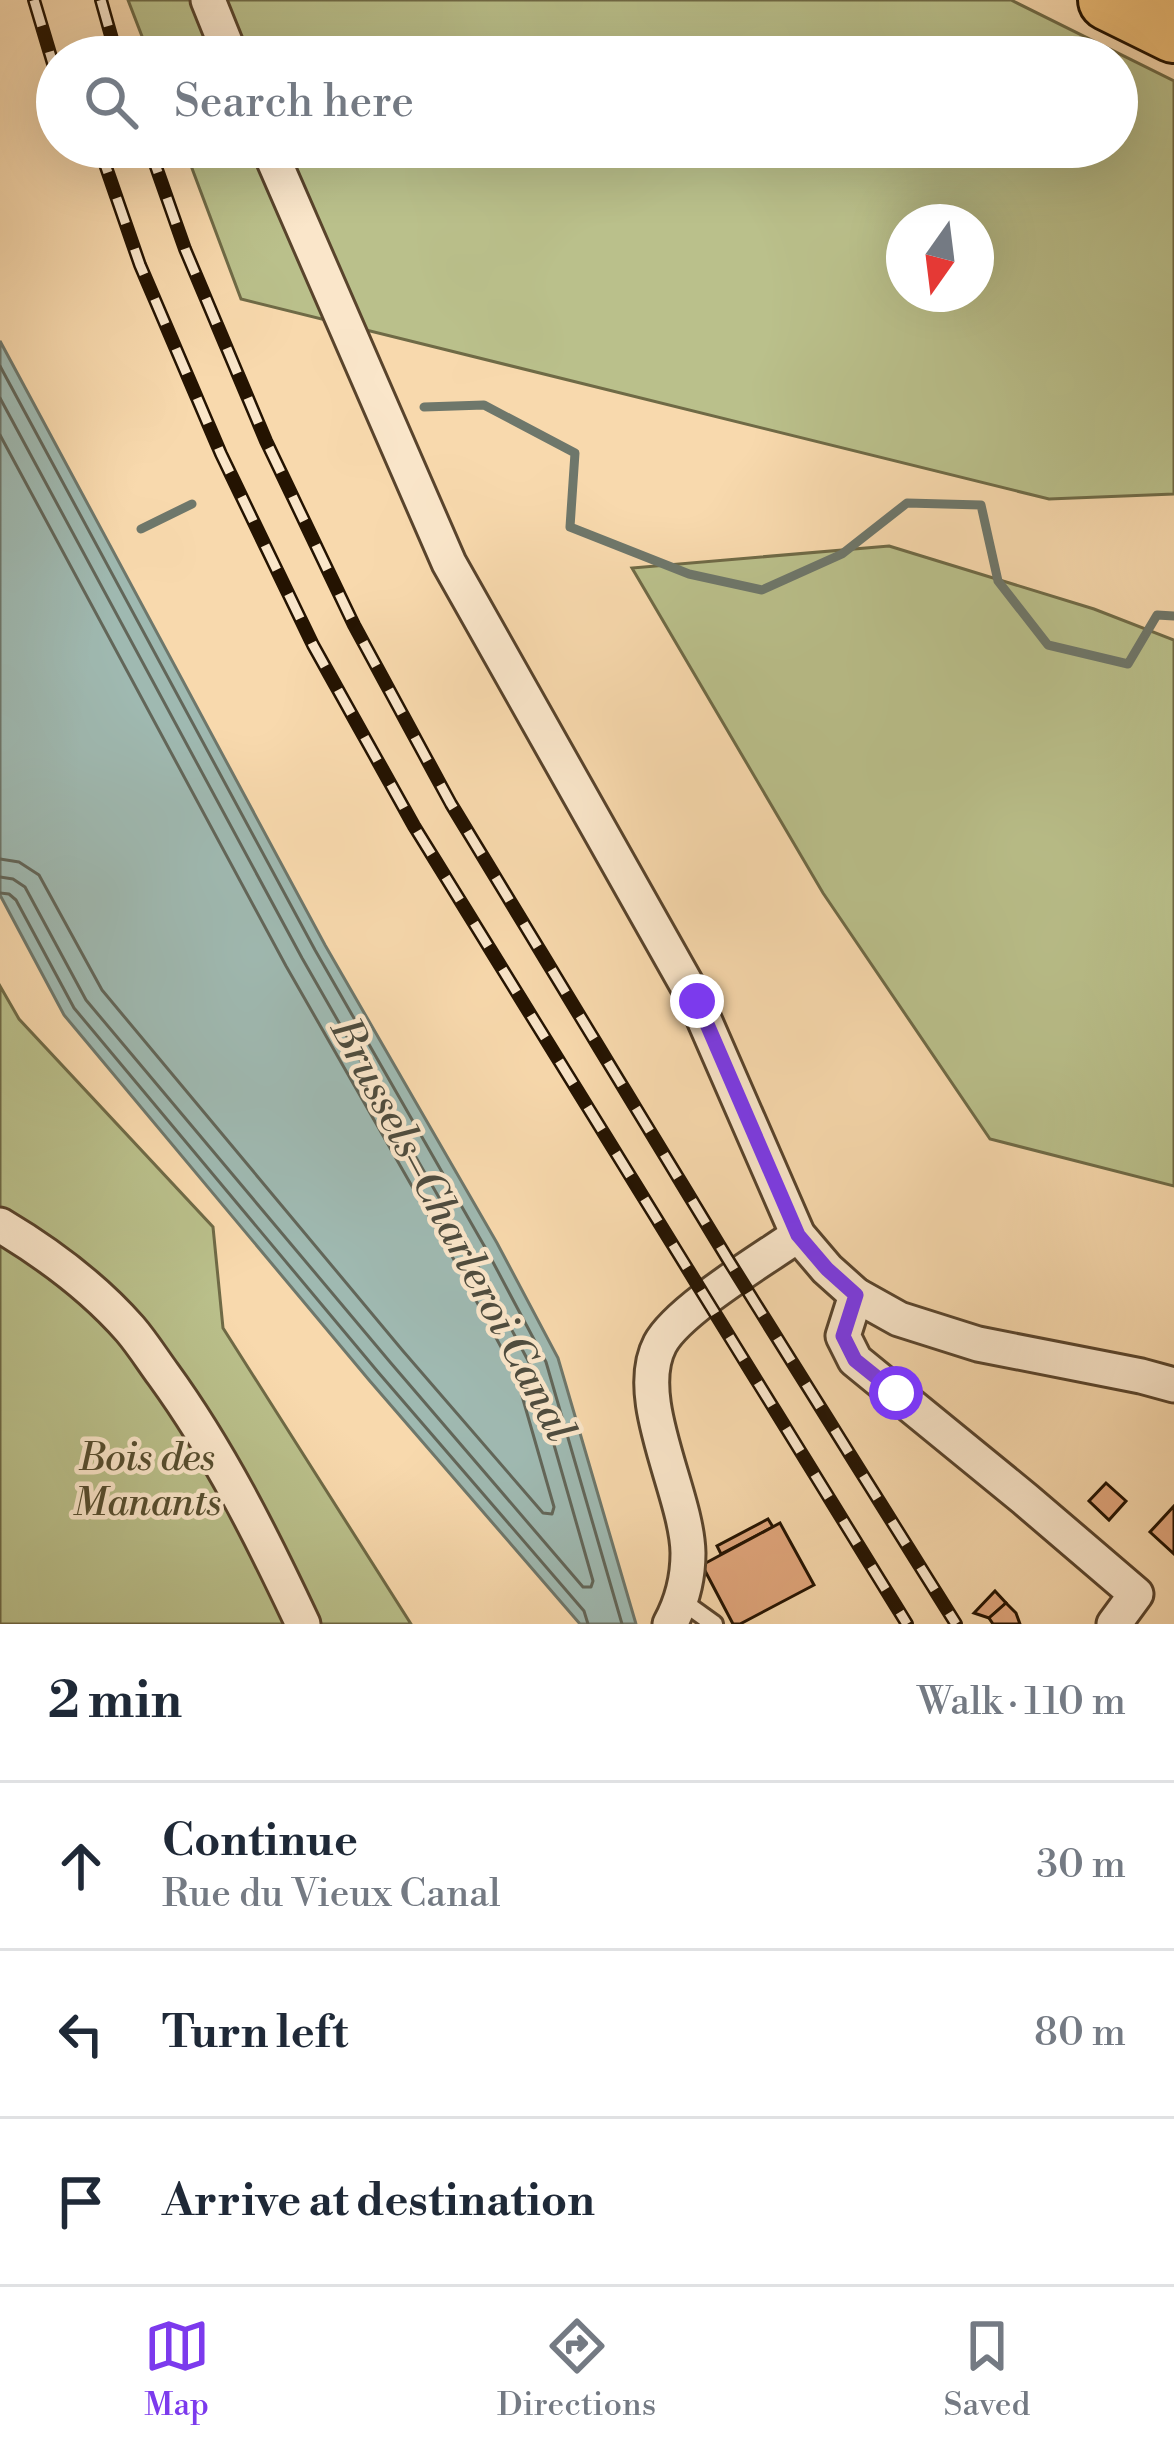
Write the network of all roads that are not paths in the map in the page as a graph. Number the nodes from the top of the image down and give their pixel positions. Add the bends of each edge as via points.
1 (208, 0) edge
2 (1109, 0) edge
3 (1174, 32) edge
4 (223, 36) edge
5 (277, 168) edge
6 (0, 1225) edge
7 (798, 1235) junction
8 (856, 1295) junction
9 (1174, 1385) edge
10 (676, 1613) edge
11 (303, 1624) edge
12 (714, 1624) edge
13 (1114, 1624) edge

1 - 4 street
2 - 3 highway
5 - 7 street via 449,563 697,1001
6 - 11 street via 70,1273 129,1328 217,1454
7 - 8 street
7 - 10 street via 680,1318 659,1345 652,1391 688,1551
8 - 9 street via 899,1319 978,1344
8 - 13 street via 843,1336 855,1360 1136,1594
10 - 12 lane

